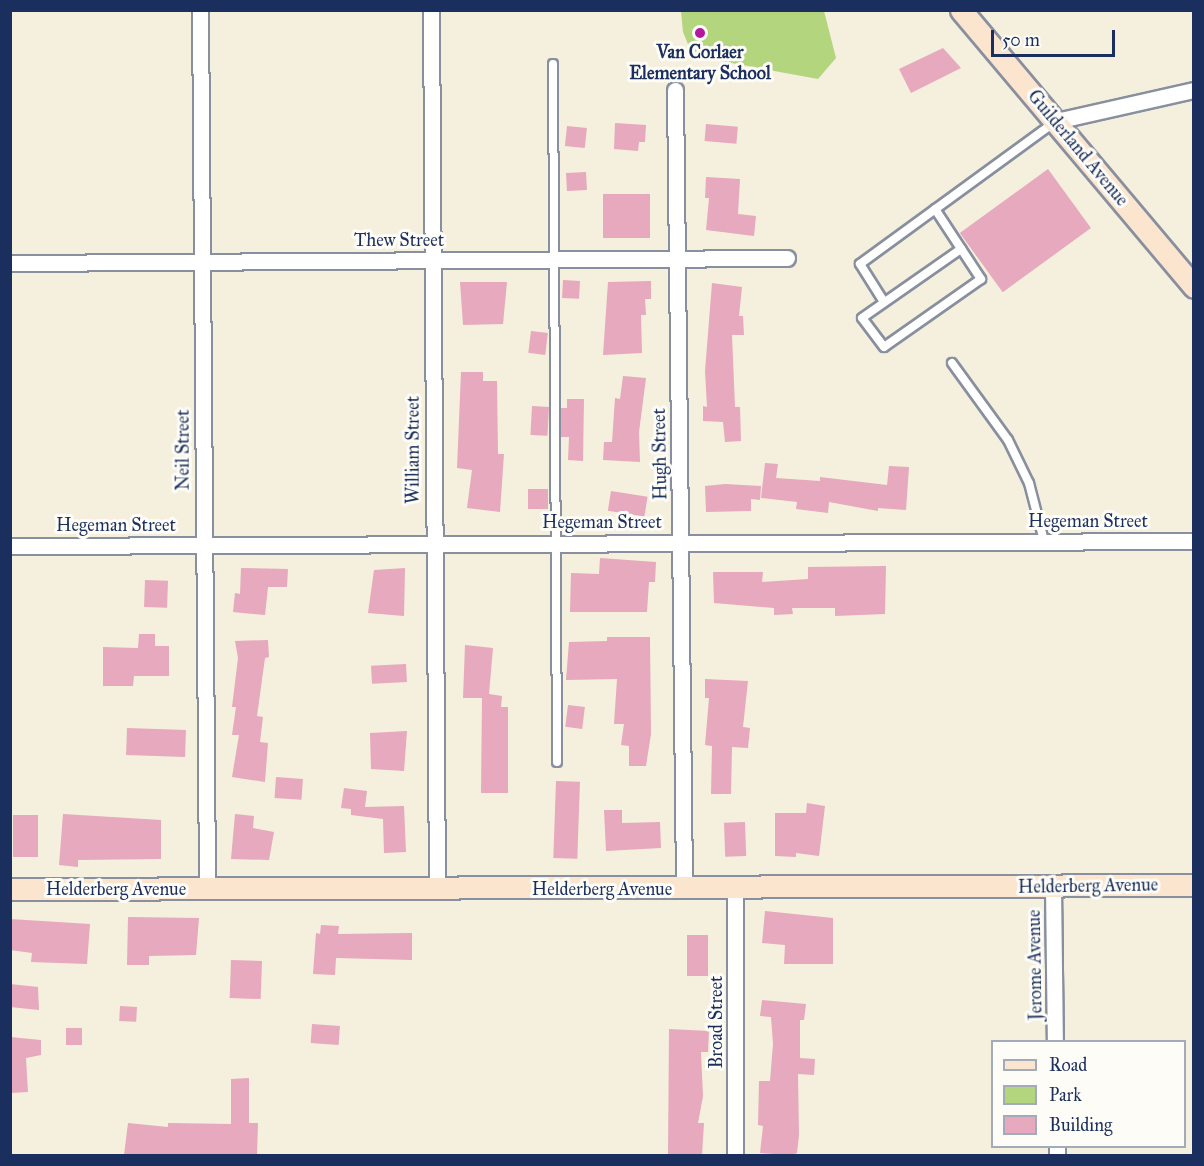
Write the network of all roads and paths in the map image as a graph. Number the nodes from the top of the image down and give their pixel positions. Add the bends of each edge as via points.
1 (201, 10) edge
2 (431, 10) edge
3 (961, 10) edge
4 (553, 64) dead end
5 (675, 90) dead end
6 (1194, 90) edge
7 (1056, 121) junction
8 (935, 209) junction
9 (961, 249) junction
10 (787, 258) dead end
11 (552, 259) junction
12 (677, 259) junction
13 (431, 260) junction
14 (202, 262) junction
15 (10, 263) edge
16 (1194, 286) edge
17 (884, 302) junction
18 (952, 363) dead end
19 (681, 541) junction
20 (1044, 541) junction
21 (1194, 541) edge
22 (433, 542) junction
23 (557, 542) junction
24 (204, 544) junction
25 (10, 546) edge
26 (557, 762) dead end
27 (1194, 885) edge
28 (1053, 887) junction
29 (437, 888) junction
30 (207, 889) junction
31 (684, 889) junction
32 (735, 889) junction
33 (10, 890) edge
34 (1056, 1040) edge
35 (735, 1155) edge

1 - 14 street, Neil Street
2 - 13 street, William Street
3 - 7 street, Guilderland Avenue
4 - 11 lane
5 - 12 street, Hugh Street
6 - 7 street
7 - 8 lane
7 - 16 street, Guilderland Avenue
8 - 9 lane
8 - 17 lane via 860,264
9 - 17 lane
9 - 17 lane via 981,279 884,347 862,318
10 - 12 street, Thew Street
11 - 12 street, Thew Street
11 - 13 street, Thew Street
11 - 23 lane
12 - 19 street, Hugh Street
13 - 14 street, Thew Street
13 - 22 street, William Street
14 - 15 street, Thew Street
14 - 24 street, Neil Street
18 - 20 lane via 1008,440 1029,483
19 - 20 street, Hegeman Street
19 - 23 street, Hegeman Street
19 - 31 street, Hugh Street
20 - 21 street, Hegeman Street
22 - 23 street, Hegeman Street
22 - 24 street, Hegeman Street
22 - 29 street, William Street
23 - 26 lane
24 - 25 street, Hegeman Street
24 - 30 street, Neil Street
27 - 28 street, Helderberg Avenue
28 - 32 street, Helderberg Avenue
28 - 34 street, Jerome Avenue
29 - 30 street, Helderberg Avenue
29 - 31 street, Helderberg Avenue
30 - 33 street, Helderberg Avenue
31 - 32 street, Helderberg Avenue
32 - 35 street, Broad Street

